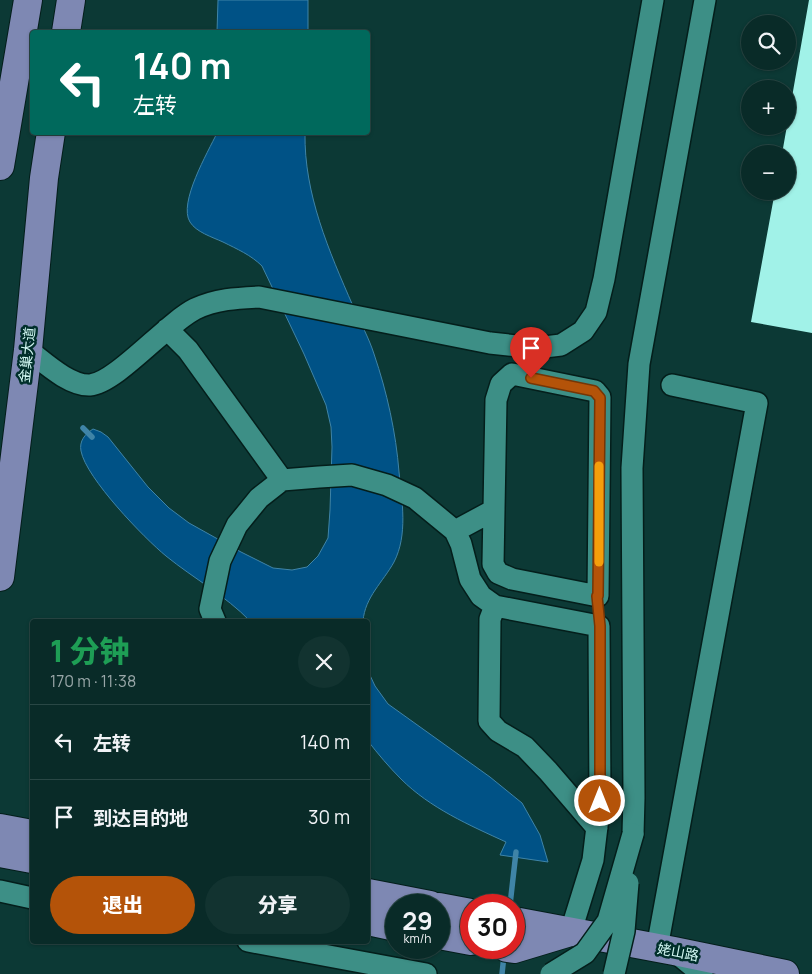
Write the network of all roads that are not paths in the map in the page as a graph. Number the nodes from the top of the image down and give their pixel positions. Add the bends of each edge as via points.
1 (28, 0) edge
2 (71, 0) edge
3 (653, 0) edge
4 (705, 0) edge
5 (66, 30) edge
6 (50, 135) edge
7 (0, 166) edge
8 (167, 329) junction
9 (28, 350) junction
10 (672, 385) dead end
11 (282, 480) junction
12 (494, 510) junction
13 (455, 531) junction
14 (0, 577) edge
15 (597, 596) junction
16 (495, 606) junction
17 (213, 615) edge
18 (600, 626) junction
19 (0, 828) edge
20 (597, 828) junction
21 (30, 834) edge
22 (633, 834) junction
23 (0, 853) edge
24 (30, 859) edge
25 (0, 891) edge
26 (370, 893) edge
27 (385, 896) edge
28 (30, 898) edge
29 (370, 921) edge
30 (525, 923) edge
31 (385, 925) edge
32 (571, 931) junction
33 (264, 944) edge
34 (525, 946) edge
35 (666, 949) junction
36 (426, 974) edge
37 (551, 974) edge
38 (614, 974) edge
39 (702, 974) edge
40 (786, 974) edge

1 - 7 main road
2 - 5 main road
3 - 8 street via 604,279 596,312 583,331 561,345 536,348 490,343 259,297 222,300 195,309
4 - 22 street via 639,364 632,468
6 - 9 main road, 金巢大道
8 - 9 street via 106,380 90,385 73,382
8 - 11 street via 188,350
9 - 14 main road, 金巢大道
10 - 35 street via 756,403
11 - 13 street via 352,475 387,485 415,498
11 - 17 street via 259,498 237,525 220,561
12 - 13 street
12 - 15 street via 493,564 498,573 512,580
12 - 15 street via 496,400 501,384 512,374 594,391 600,398
13 - 16 street via 462,544 470,579 481,596
15 - 18 street
16 - 18 street
16 - 20 street via 490,619 489,721 498,731 525,747
18 - 20 street via 600,801
19 - 21 main road
20 - 32 street via 593,860
22 - 37 street, bridge via 608,921 584,953
22 - 38 street, bridge via 624,931
23 - 24 main road
25 - 28 street
26 - 27 main road
29 - 31 main road
30 - 32 main road, 姥山路
32 - 34 main road, 姥山路
32 - 35 main road, 姥山路
33 - 36 street
35 - 39 street
35 - 40 main road, 姥山路

